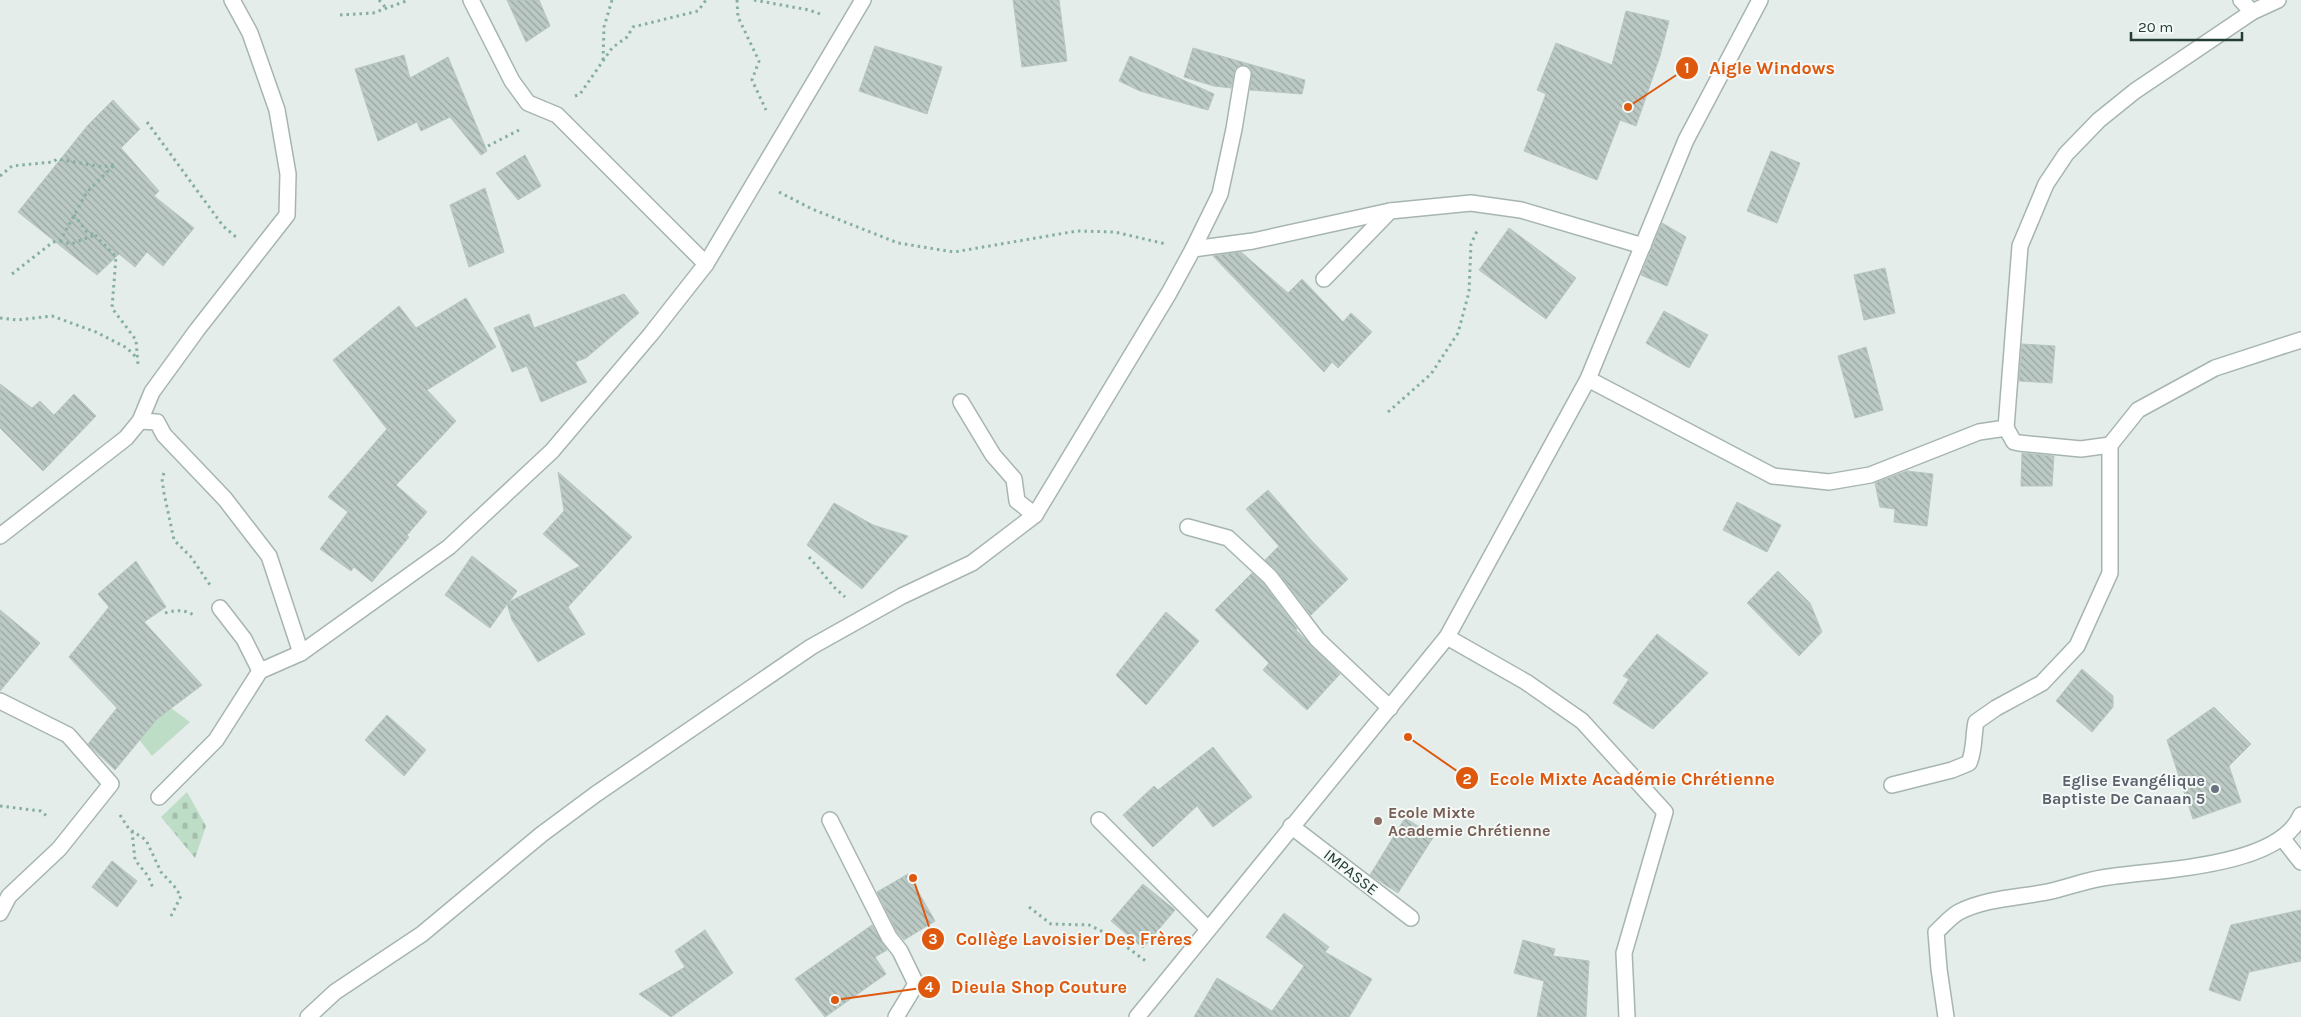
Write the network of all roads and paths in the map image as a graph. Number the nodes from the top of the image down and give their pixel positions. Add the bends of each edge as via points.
1 (232, 0) edge
2 (379, 0) edge
3 (409, 0) edge
4 (471, 0) edge
5 (612, 0) edge
6 (706, 0) edge
7 (737, 0) edge
8 (754, 0) edge
9 (863, 0) edge
10 (1760, 0) edge
11 (2240, 0) edge
12 (2278, 0) edge
13 (386, 8) junction
14 (2252, 12) junction
15 (340, 15) dead end
16 (850, 24) junction
17 (603, 60) junction
18 (1243, 74) dead end
19 (545, 110) junction
20 (147, 122) dead end
21 (780, 141) junction
22 (757, 175) junction
23 (0, 176) edge
24 (1489, 205) junction
25 (1390, 211) junction
26 (74, 215) junction
27 (95, 235) junction
28 (60, 241) junction
29 (1643, 246) junction
30 (1193, 249) junction
31 (256, 253) junction
32 (706, 264) junction
33 (12, 274) dead end
34 (1324, 279) dead end
35 (0, 318) edge
36 (2301, 340) edge
37 (137, 359) junction
38 (1588, 380) junction
39 (152, 392) junction
40 (961, 402) dead end
41 (1388, 412) dead end
42 (140, 421) junction
43 (2006, 428) junction
44 (172, 441) junction
45 (2110, 445) junction
46 (1036, 514) junction
47 (1188, 527) dead end
48 (0, 536) edge
49 (808, 557) dead end
50 (220, 608) joint
51 (867, 615) junction
52 (1447, 637) junction
53 (301, 653) junction
54 (260, 671) junction
55 (0, 701) edge
56 (1390, 708) junction
57 (1892, 785) dead end
58 (105, 792) junction
59 (160, 797) dead end
60 (0, 806) edge
61 (2301, 815) edge
62 (830, 820) dead end
63 (1099, 820) dead end
64 (1291, 826) junction
65 (132, 830) junction
66 (2283, 839) junction
67 (59, 848) junction
68 (2301, 862) edge
69 (154, 888) dead end
70 (1030, 907) dead end
71 (0, 913) edge
72 (170, 918) dead end
73 (1411, 918) dead end
74 (1208, 929) junction
75 (1167, 980) junction
76 (308, 1017) edge
77 (896, 1017) edge
78 (1137, 1017) edge
79 (1626, 1017) edge
80 (1946, 1017) edge

1 - 31 street via 250,33 277,110 288,174 287,214
2 - 13 path
3 - 13 path
4 - 19 street via 512,81 528,103
5 - 17 path via 604,27
6 - 17 path via 698,11 633,28
7 - 21 path via 738,18 759,61 752,80
8 - 16 path via 809,10
9 - 16 street
10 - 29 street via 1686,140
11 - 14 street
12 - 14 street
13 - 15 path via 361,15
14 - 43 street via 2135,91 2099,120 2066,154 2046,184 2020,246
16 - 21 street
17 - 19 path via 580,94
18 - 30 street via 1220,194
19 - 32 street via 557,116
20 - 31 path via 223,226
21 - 22 street
22 - 30 path via 774,190 812,209 898,243 954,252 1077,231 1115,232
22 - 32 street
23 - 26 path via 12,166 57,159 103,166 115,164 87,192
24 - 25 street via 1471,203
24 - 29 street via 1521,210
24 - 41 path via 1471,244 1469,292 1458,333 1431,374
25 - 30 street via 1253,241
25 - 34 street
26 - 27 path via 86,232
26 - 28 path
27 - 28 path via 71,244
27 - 37 path via 116,257 112,308 136,340
28 - 33 path via 54,242
29 - 38 street
30 - 46 street
31 - 39 street
32 - 53 street via 552,451 449,547
35 - 37 path via 18,320 52,316 96,332 127,348
36 - 45 street via 2215,368 2138,410
37 - 39 path
38 - 43 street via 1773,476 1829,482 1870,474 1979,432
38 - 52 street
39 - 42 street
40 - 46 street via 993,455 1014,479 1017,501
42 - 44 street via 157,422 164,435
42 - 48 street via 126,438
43 - 45 street via 2014,442 2081,448
44 - 50 path via 166,453 162,478 174,540 212,588
44 - 53 street via 225,499 269,556
45 - 57 street via 2110,573 2078,646 2042,683 1976,722 1974,749 1969,763
46 - 51 street via 972,563
47 - 56 street via 1228,538 1270,577 1317,639
49 - 51 path via 834,588
50 - 54 street via 244,639
51 - 76 street via 811,647 596,794 542,834 422,934 335,992
52 - 56 street
52 - 79 street via 1526,682 1582,721 1665,812 1624,953
53 - 54 street
54 - 59 street via 216,740
55 - 58 street via 68,735 111,784
56 - 64 street
58 - 65 path
58 - 67 street
60 - 67 path via 41,811 51,819
61 - 66 street
62 - 77 street via 916,984
63 - 74 street
64 - 73 street, IMPASSE
64 - 74 street
65 - 69 path via 135,860
65 - 72 path via 146,840 160,872 181,896
66 - 68 street
66 - 80 street via 2246,855 2176,870 2102,878 2046,892 1997,899 1957,913 1936,932
67 - 71 street via 10,896
70 - 75 path via 1051,924 1089,925 1112,936
74 - 75 street
75 - 78 street

